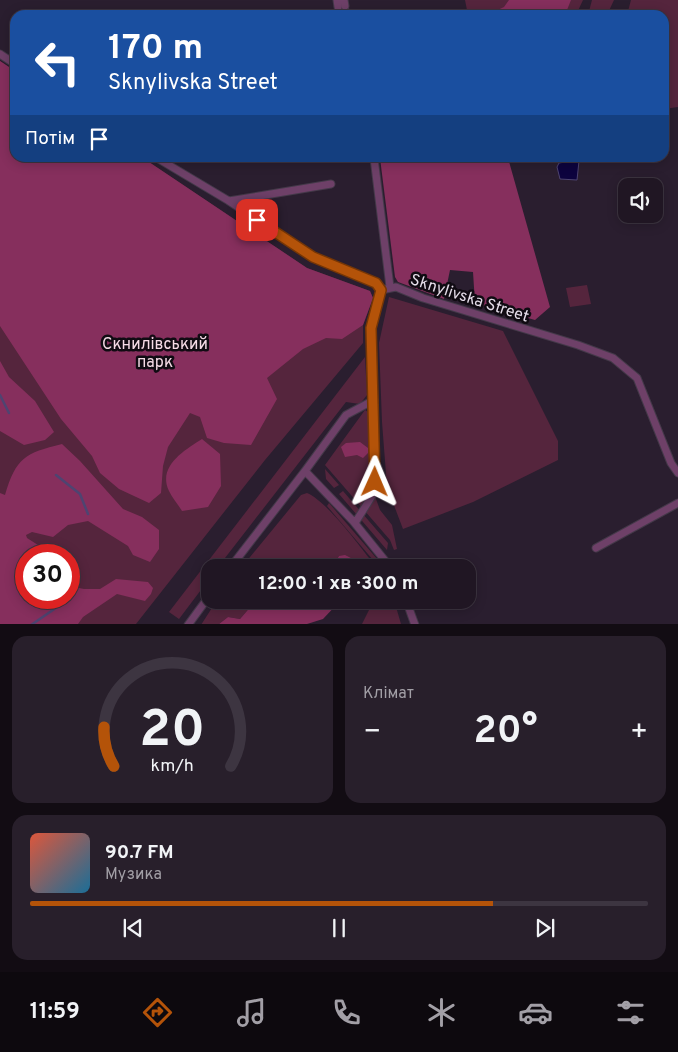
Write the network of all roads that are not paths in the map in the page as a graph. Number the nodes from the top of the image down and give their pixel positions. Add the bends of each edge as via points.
1 (164, 162) edge
2 (374, 162) edge
3 (331, 184) dead end
4 (229, 201) junction
5 (390, 287) junction
6 (381, 290) junction
7 (374, 400) junction
8 (305, 471) junction
9 (678, 473) edge
10 (678, 503) edge
11 (354, 522) junction
12 (596, 548) dead end
13 (237, 559) edge
14 (384, 559) edge
15 (201, 607) edge
16 (409, 609) edge
17 (188, 624) edge
18 (415, 624) edge

1 - 4 street
2 - 5 street
3 - 4 street
4 - 6 street via 313,257 376,283
5 - 6 street, Sknylivska Street
5 - 9 street, Sknylivska Street via 613,358 637,378
6 - 7 street via 371,328
7 - 8 street via 344,417
7 - 11 street via 375,482 372,496
8 - 11 street
8 - 13 street
10 - 12 street
11 - 14 street
15 - 17 street
16 - 18 street

